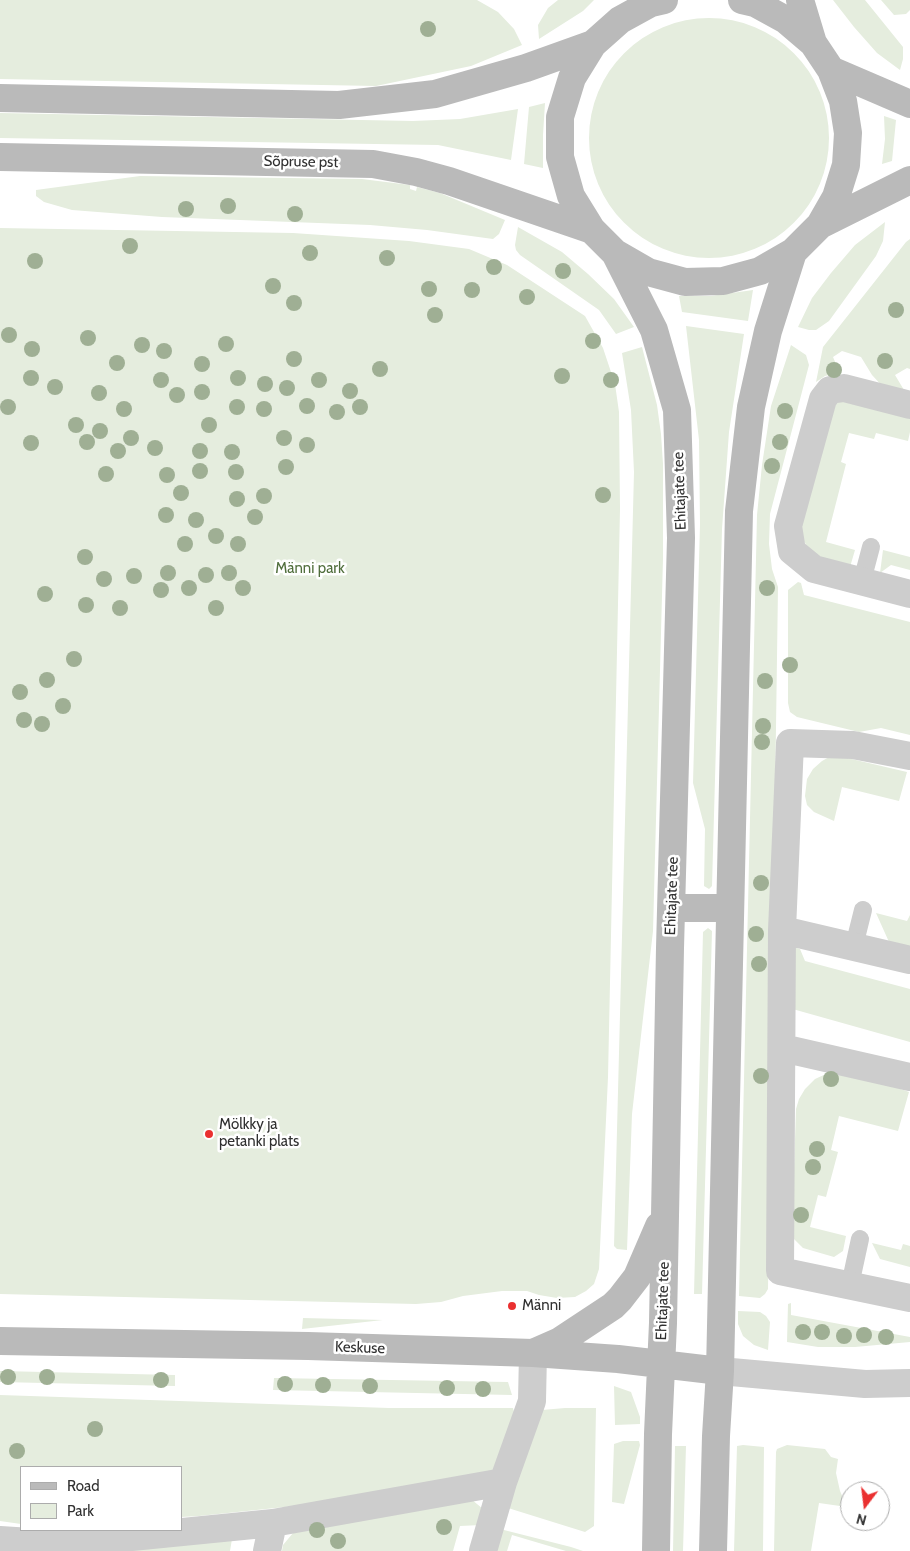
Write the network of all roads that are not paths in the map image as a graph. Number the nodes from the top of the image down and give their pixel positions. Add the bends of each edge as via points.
1 (664, 0) edge
2 (742, 0) edge
3 (800, 0) edge
4 (626, 10) edge
5 (813, 43) junction
6 (593, 44) junction
7 (831, 70) junction
8 (0, 98) edge
9 (910, 104) edge
10 (0, 157) edge
11 (910, 180) edge
12 (820, 225) junction
13 (592, 230) junction
14 (793, 252) junction
15 (615, 253) junction
16 (910, 405) edge
17 (871, 547) dead end
18 (862, 581) junction
19 (910, 594) edge
20 (910, 756) edge
21 (672, 908) junction
22 (730, 908) junction
23 (863, 910) dead end
24 (782, 930) junction
25 (854, 946) junction
26 (910, 960) edge
27 (782, 1048) junction
28 (910, 1077) edge
29 (665, 1208) junction
30 (860, 1240) dead end
31 (850, 1285) junction
32 (910, 1298) edge
33 (0, 1341) edge
34 (533, 1353) junction
35 (660, 1364) junction
36 (720, 1371) junction
37 (910, 1384) edge
38 (503, 1482) junction
39 (273, 1523) junction
40 (0, 1540) edge
41 (61, 1548) edge
42 (267, 1551) edge
43 (483, 1551) edge
44 (656, 1551) edge
45 (713, 1551) edge

1 - 4 main road
2 - 5 main road via 755,3 786,20
3 - 5 main road
4 - 6 main road
5 - 7 main road
6 - 8 main road via 526,68 435,94 339,105
6 - 13 main road via 572,78 560,117 560,157 570,196
7 - 9 main road
7 - 12 main road via 844,101 848,133 846,165 836,197
10 - 13 main road, Sõpruse pst via 373,164 449,181
11 - 12 main road
12 - 14 main road
13 - 15 main road
14 - 15 main road via 760,271 723,282 685,282 648,272
14 - 22 main road via 768,331 750,407 739,511
15 - 21 main road, Ehitajate tee via 654,330 677,410 681,538
16 - 18 street via 844,388 830,390 823,399 795,499 788,526 792,551 814,570
17 - 18 lane
18 - 19 street
20 - 24 street via 852,745 790,742
21 - 22 main road
21 - 29 main road, Ehitajate tee
22 - 36 main road
23 - 25 lane
24 - 25 street
24 - 27 street
25 - 26 street
27 - 28 street
27 - 31 street via 780,1271
29 - 34 main road via 637,1277 620,1299 560,1341
29 - 35 main road, Ehitajate tee
30 - 31 lane
31 - 32 street
33 - 34 main road, Keskuse
34 - 35 main road, Keskuse
34 - 38 street via 532,1401
35 - 36 main road, Keskuse
35 - 44 main road, Ehitajate tee
36 - 37 street via 865,1384
36 - 45 main road
38 - 39 street
38 - 43 street
39 - 41 street
39 - 42 street
40 - 41 street

